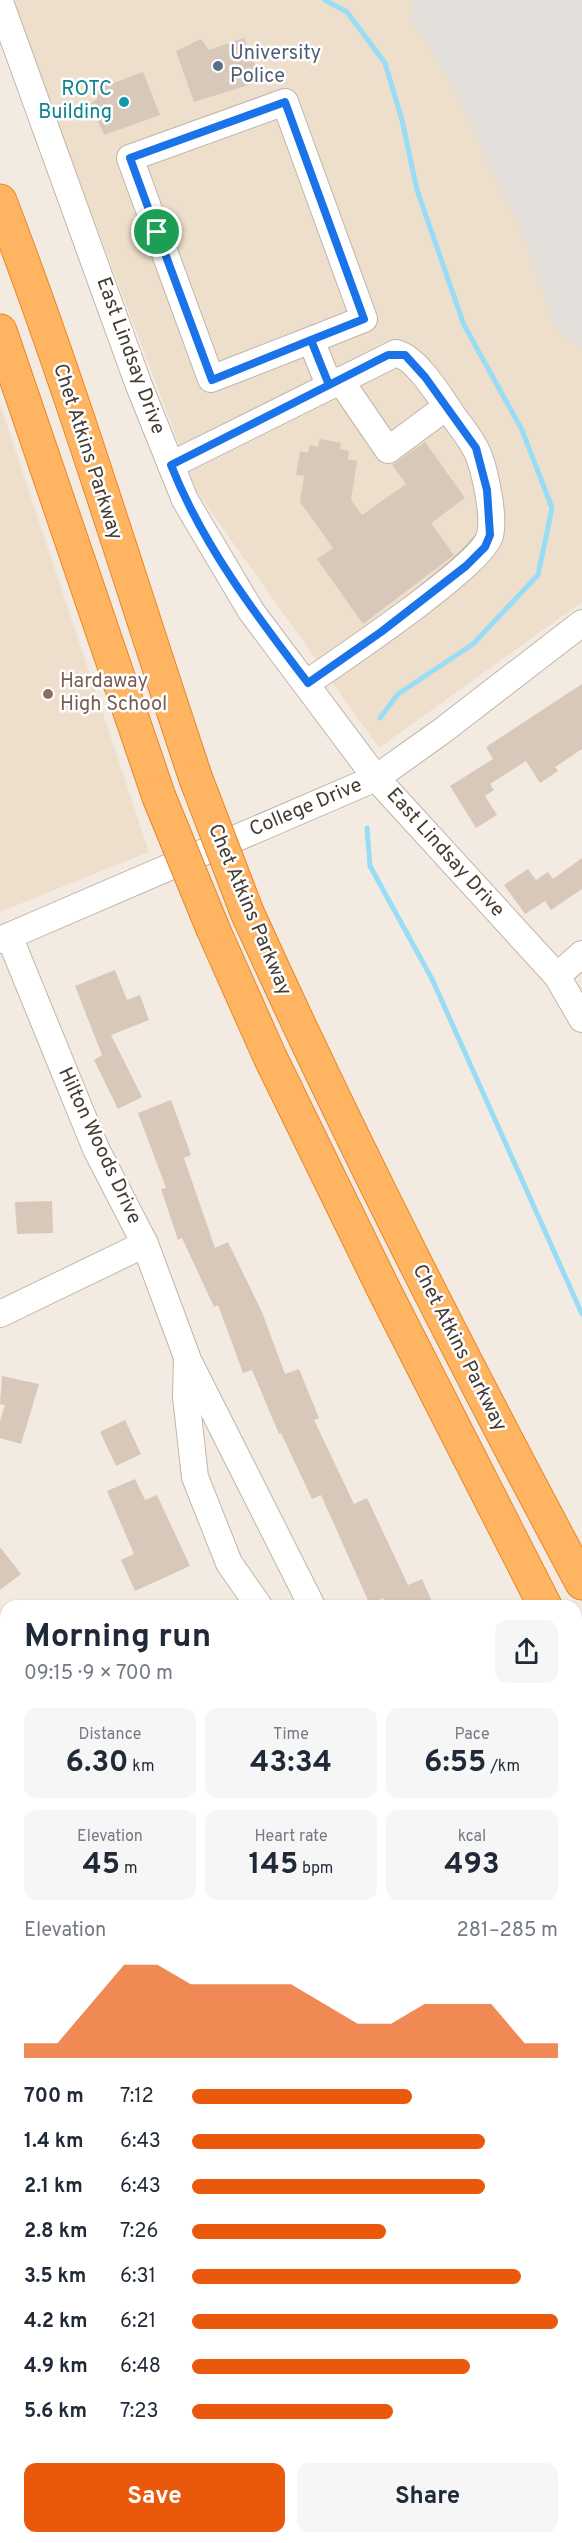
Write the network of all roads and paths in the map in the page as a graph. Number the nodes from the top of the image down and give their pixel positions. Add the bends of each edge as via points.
1 (0, 2) edge
2 (0, 201) edge
3 (0, 331) edge
4 (311, 340) junction
5 (334, 382) junction
6 (447, 407) junction
7 (171, 465) junction
8 (582, 623) edge
9 (308, 683) junction
10 (376, 777) junction
11 (5, 938) edge
12 (582, 954) edge
13 (557, 976) junction
14 (582, 1019) edge
15 (145, 1244) junction
16 (0, 1314) edge
17 (187, 1358) junction
18 (582, 1583) edge
19 (255, 1600) edge
20 (309, 1600) edge
21 (542, 1600) edge

1 - 7 street, East Lindsay Drive
2 - 18 highway, Chet Atkins Parkway, bridge via 76,411 196,779 247,912 299,1028 470,1373
3 - 21 highway, Chet Atkins Parkway, bridge via 159,797 213,929 384,1290
4 - 4 street via 364,319 285,102 130,158 212,380
4 - 5 street
5 - 6 street via 388,355 405,355
5 - 6 street via 388,450
5 - 7 street
6 - 9 street via 476,448 491,517 485,547 381,632
7 - 9 street, East Lindsay Drive via 185,500 251,610
8 - 10 street, College Drive
9 - 10 street, East Lindsay Drive
10 - 11 street, College Drive
10 - 13 street, East Lindsay Drive
11 - 15 street, Hilton Woods Drive via 96,1149
12 - 13 street
13 - 14 street, East Lindsay Drive
15 - 16 street
15 - 17 street, Hilton Woods Drive
17 - 19 street, Hilton Woods Drive via 186,1397 195,1477 229,1563
17 - 20 street, Hilton Woods Drive

